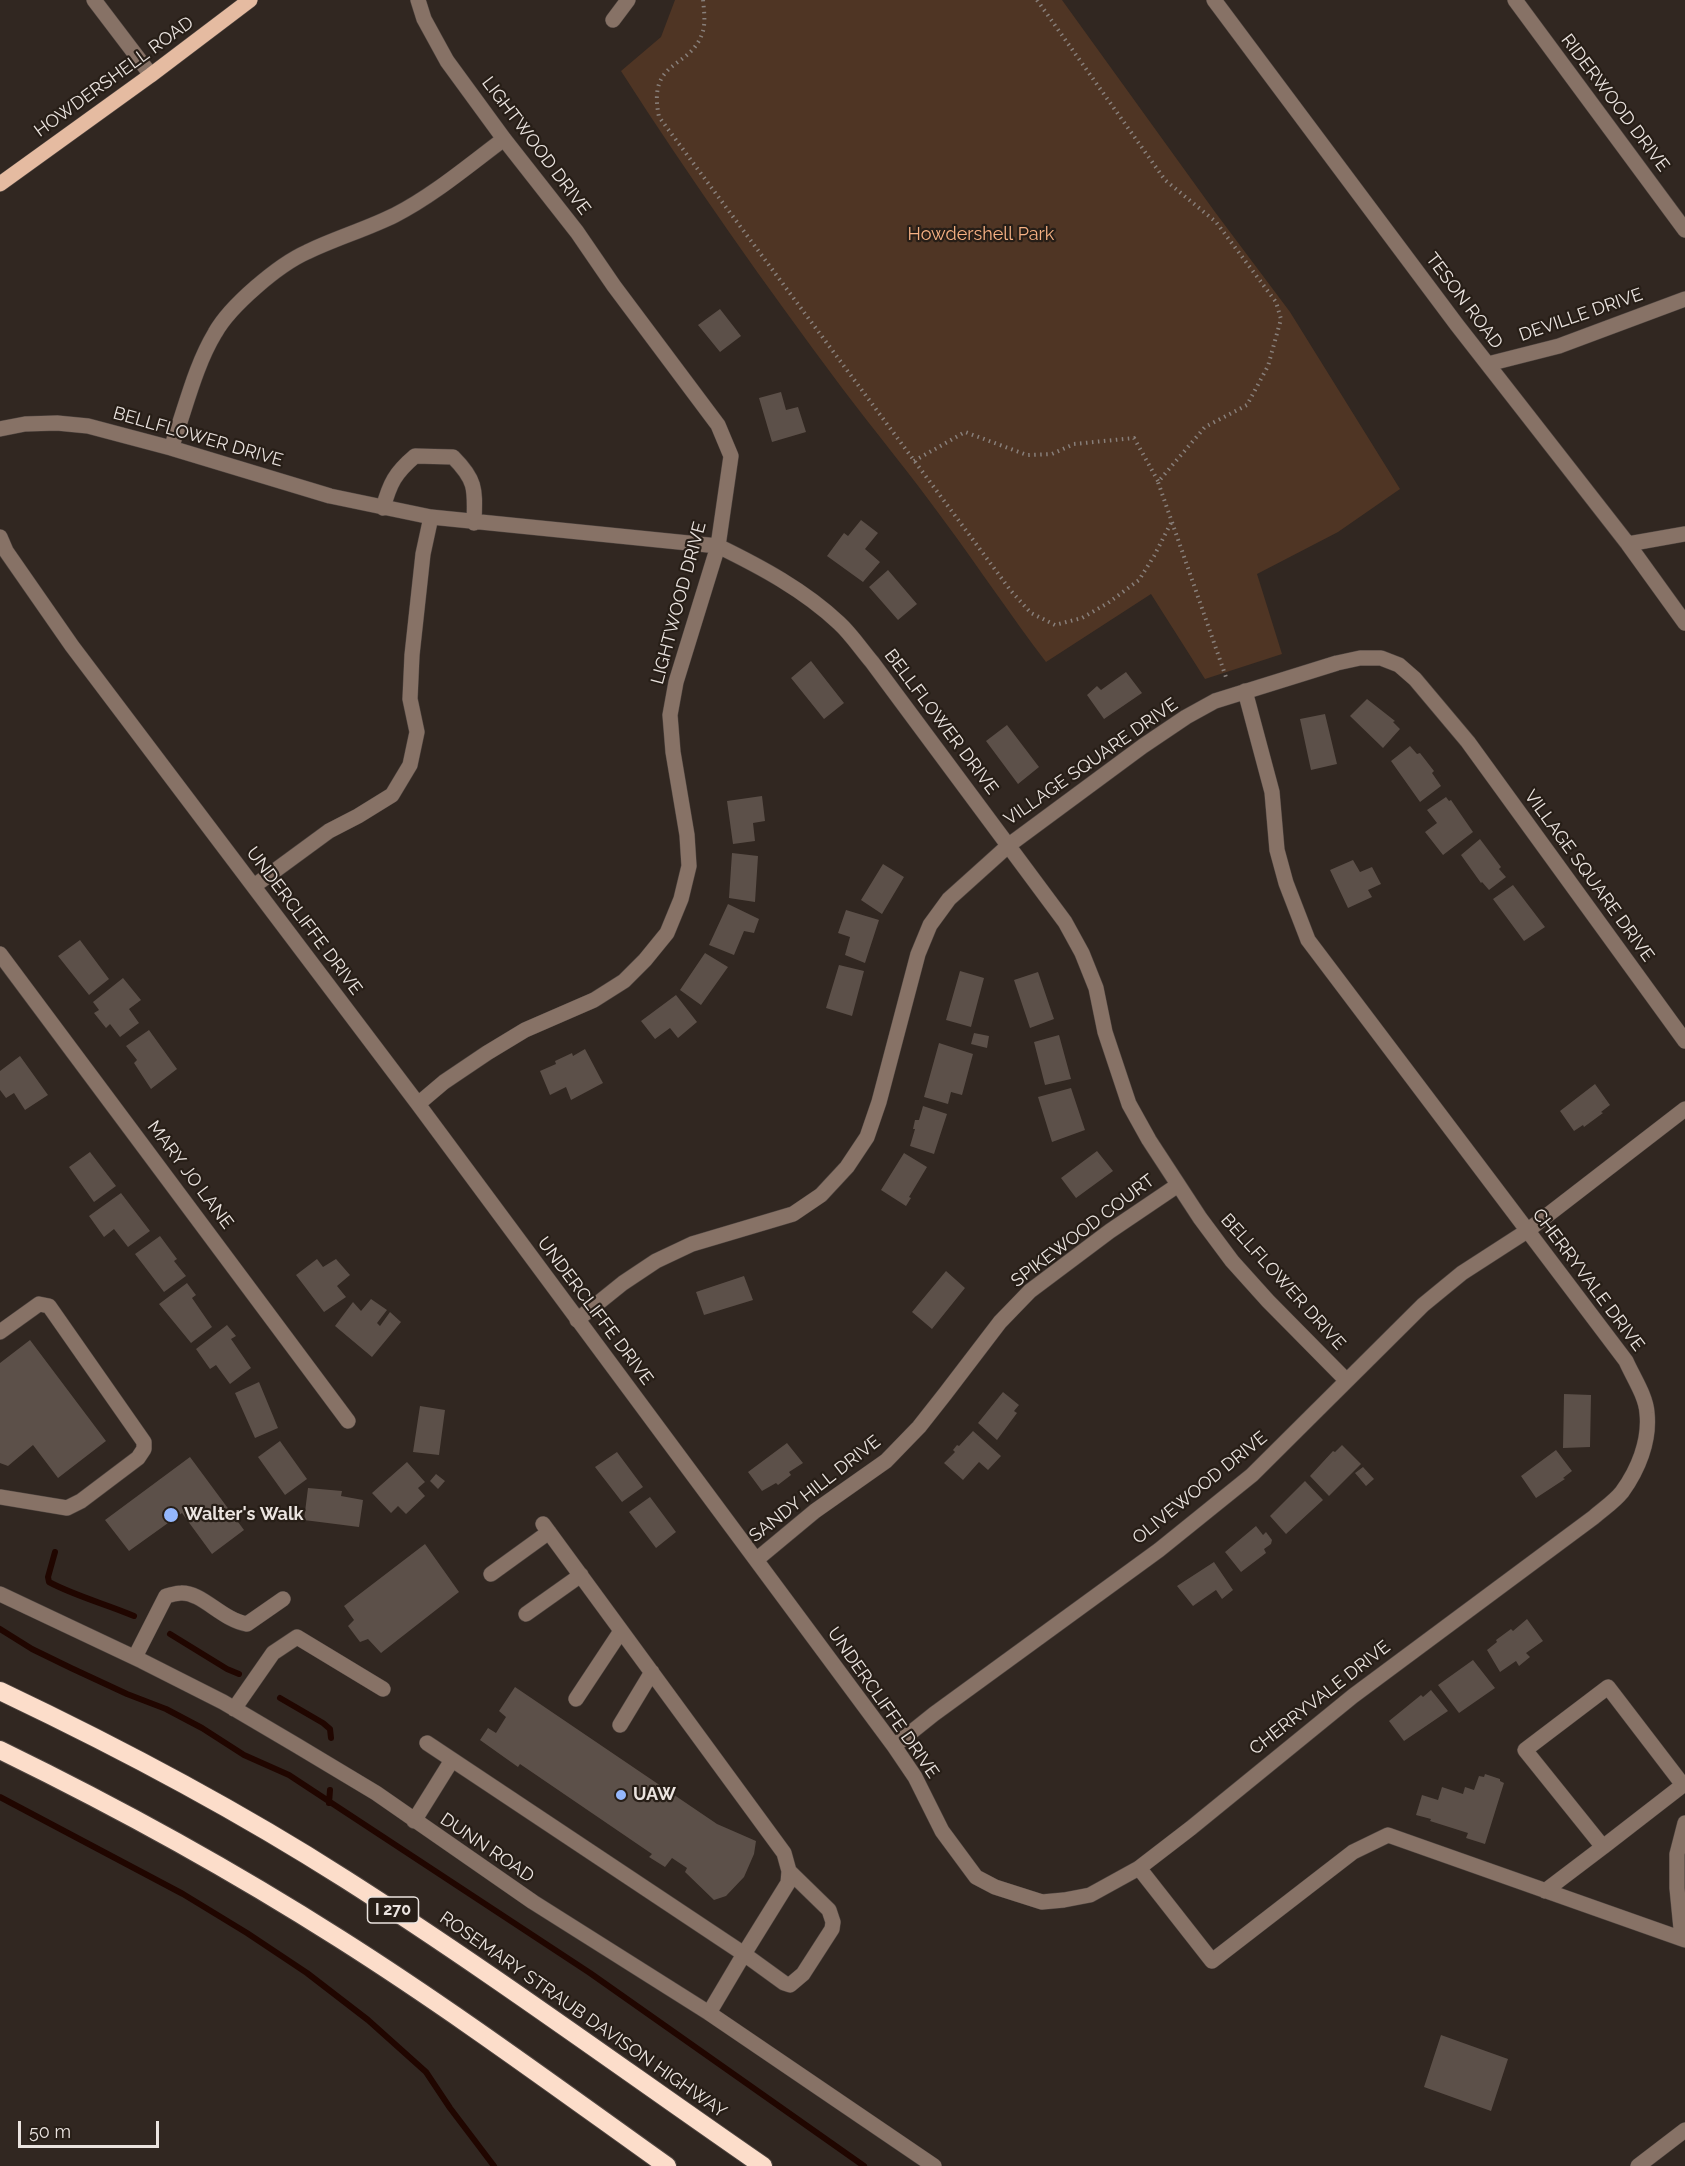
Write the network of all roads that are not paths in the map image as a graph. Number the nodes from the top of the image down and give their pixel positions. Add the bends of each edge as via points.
1 (94, 0) edge
2 (250, 0) edge
3 (418, 0) edge
4 (628, 0) edge
5 (1214, 0) edge
6 (1515, 0) edge
7 (613, 20) dead end
8 (151, 75) junction
9 (504, 139) junction
10 (0, 184) edge
11 (1685, 230) edge
12 (1685, 299) edge
13 (1488, 364) junction
14 (0, 429) edge
15 (171, 448) junction
16 (383, 508) junction
17 (430, 517) junction
18 (474, 523) junction
19 (1685, 534) edge
20 (0, 537) edge
21 (1628, 544) junction
22 (718, 546) junction
23 (1685, 623) edge
24 (1239, 693) junction
25 (1009, 845) junction
26 (254, 886) junction
27 (0, 954) edge
28 (1685, 1041) edge
29 (418, 1104) junction
30 (1685, 1109) edge
31 (1178, 1185) junction
32 (1527, 1230) junction
33 (577, 1320) junction
34 (0, 1332) edge
35 (1346, 1380) junction
36 (945, 1394) joint
37 (348, 1421) dead end
38 (0, 1497) edge
39 (756, 1560) junction
40 (491, 1574) dead end
41 (581, 1575) junction
42 (0, 1594) edge
43 (283, 1599) dead end
44 (526, 1614) dead end
45 (621, 1631) junction
46 (135, 1657) junction
47 (652, 1672) junction
48 (383, 1689) dead end
49 (0, 1691) edge
50 (576, 1699) dead end
51 (234, 1709) junction
52 (620, 1725) dead end
53 (427, 1743) dead end
54 (894, 1746) junction
55 (0, 1750) edge
56 (452, 1760) junction
57 (414, 1821) junction
58 (1685, 1823) edge
59 (1604, 1847) junction
60 (1139, 1868) junction
61 (789, 1871) junction
62 (1545, 1891) junction
63 (1683, 1939) edge
64 (744, 1954) junction
65 (709, 2013) junction
66 (1685, 2130) edge
67 (667, 2166) edge
68 (763, 2166) edge
69 (934, 2166) edge
70 (1638, 2166) edge

1 - 8 street
2 - 8 main road, HOWDERSHELL ROAD
3 - 9 street, LIGHTWOOD DRIVE via 447,60
4 - 7 street
5 - 13 street, TESON ROAD
6 - 11 street, RIDERWOOD DRIVE
8 - 10 main road, HOWDERSHELL ROAD
9 - 15 street via 396,214 304,253 242,300 215,332
9 - 22 street, LIGHTWOOD DRIVE via 718,424 731,456
12 - 13 street, DEVILLE DRIVE via 1559,346
13 - 21 street, TESON ROAD
14 - 15 street, BELLFLOWER DRIVE via 46,424 88,426
15 - 16 street, BELLFLOWER DRIVE
16 - 17 street, BELLFLOWER DRIVE
16 - 18 street via 389,486 415,456 453,457 469,472 475,493
17 - 18 street, BELLFLOWER DRIVE
17 - 26 street via 412,655 410,699 417,732 410,765 392,795 329,831
18 - 22 street, BELLFLOWER DRIVE
19 - 21 street
20 - 26 street, UNDERCLIFFE DRIVE via 6,552 72,646
21 - 23 street, TESON ROAD
22 - 25 street, BELLFLOWER DRIVE via 812,600 841,624
22 - 29 street, LIGHTWOOD DRIVE via 676,682 670,715 689,866 667,933 624,981 594,1000 525,1030 444,1082
24 - 25 street, VILLAGE SQUARE DRIVE via 1186,717
24 - 28 street, VILLAGE SQUARE DRIVE via 1360,658 1381,658 1399,665 1468,742
24 - 32 street, CHERRYVALE DRIVE via 1272,792 1277,850 1286,883 1308,940
25 - 31 street, BELLFLOWER DRIVE via 1082,952 1130,1104
25 - 33 street, VILLAGE SQUARE DRIVE via 949,899 930,925 918,954 879,1102 867,1137 848,1167 821,1195 793,1214 692,1244 656,1261
26 - 29 street, UNDERCLIFFE DRIVE
27 - 37 street, MARY JO LANE
29 - 33 street, UNDERCLIFFE DRIVE
30 - 32 street, OLIVEWOOD DRIVE
31 - 35 street, BELLFLOWER DRIVE via 1232,1260
31 - 36 street, SPIKEWOOD COURT via 1030,1292 1000,1322
32 - 35 street, OLIVEWOOD DRIVE via 1462,1273 1423,1305
32 - 60 street, CHERRYVALE DRIVE via 1626,1361 1640,1391 1647,1412 1646,1440 1638,1466 1621,1494 1353,1696
33 - 39 street, UNDERCLIFFE DRIVE
34 - 38 street via 39,1304 49,1306 144,1442 144,1449 138,1458 81,1502 67,1508
35 - 54 street, OLIVEWOOD DRIVE via 1252,1475 1159,1550
36 - 39 street, SANDY HILL DRIVE via 886,1461 815,1511
39 - 54 street, UNDERCLIFFE DRIVE
40 - 41 street via 546,1528
41 - 44 street
41 - 45 street
42 - 46 street, DUNN ROAD
43 - 46 street via 246,1624 234,1622 200,1598 183,1593 166,1596
45 - 47 street
45 - 50 street
46 - 51 street, DUNN ROAD
47 - 52 street
47 - 61 street via 784,1853
48 - 51 street via 297,1637 273,1653
49 - 68 highway, ROSEMARY STRAUB DAVISON HIGHWAY / I 270 via 167,1775 345,1879
51 - 57 street, DUNN ROAD via 366,1787
53 - 56 street
54 - 60 street, UNDERCLIFFE DRIVE via 915,1777 942,1831 975,1877 985,1882 1042,1902 1064,1900 1090,1895
55 - 67 highway via 165,1834 341,1939
56 - 57 street
56 - 64 street
57 - 65 street, DUNN ROAD
58 - 63 street via 1677,1854
59 - 59 street via 1525,1750 1608,1687 1683,1785
59 - 62 street
60 - 62 street via 1212,1961 1353,1852 1388,1835
61 - 64 street via 788,1883
61 - 64 street via 829,1910 832,1929 803,1974 790,1984
62 - 63 street
64 - 65 street
65 - 69 street, DUNN ROAD
66 - 70 street

